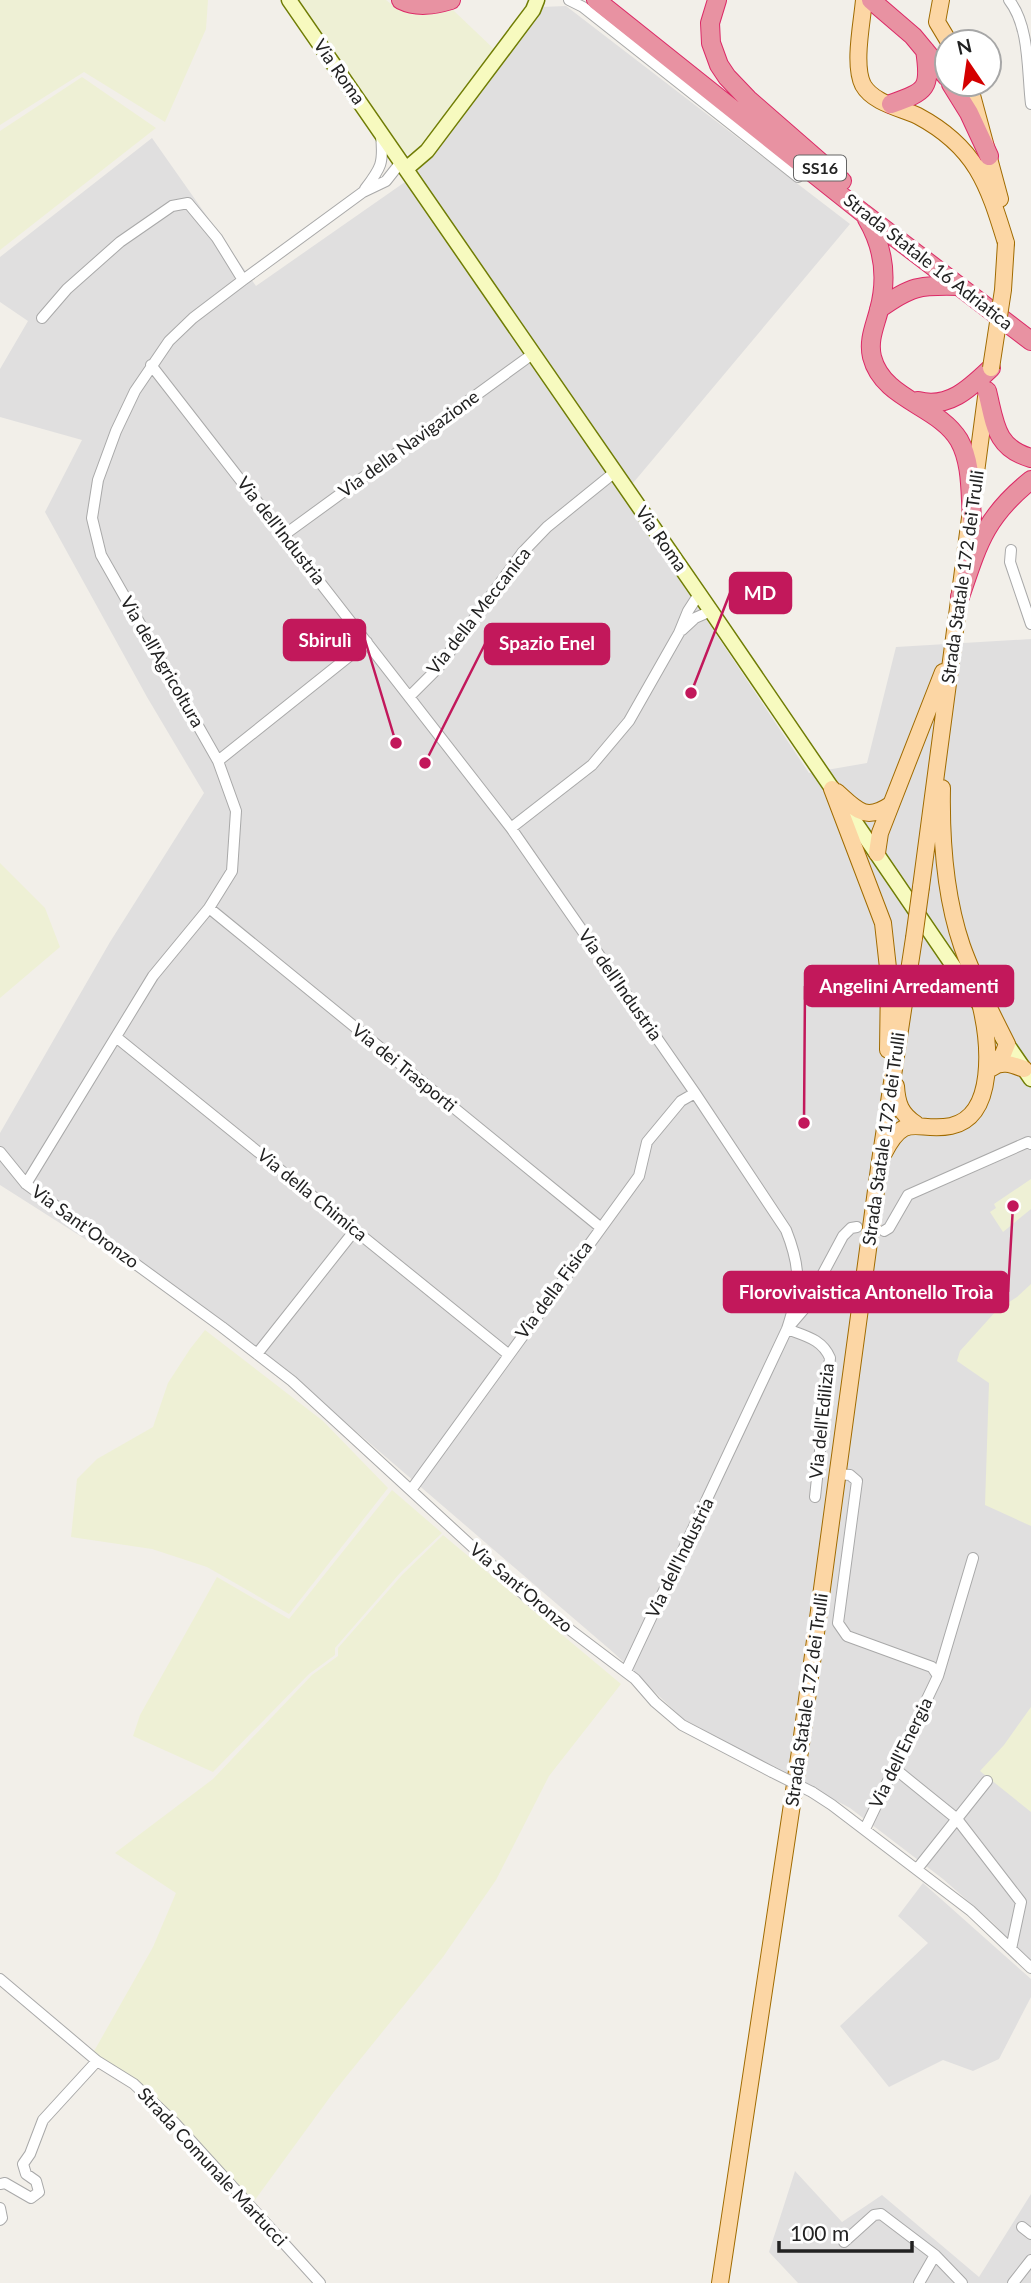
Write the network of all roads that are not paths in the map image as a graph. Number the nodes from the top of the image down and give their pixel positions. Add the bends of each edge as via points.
1 (289, 0) edge
2 (401, 0) edge
3 (451, 0) edge
4 (537, 0) edge
5 (569, 0) edge
6 (596, 0) edge
7 (611, 0) edge
8 (717, 0) edge
9 (864, 0) edge
10 (871, 0) edge
11 (941, 0) edge
12 (1009, 0) edge
13 (941, 28) edge
14 (925, 50) junction
15 (933, 60) edge
16 (960, 98) edge
17 (974, 98) edge
18 (891, 104) junction
19 (1031, 104) edge
20 (381, 133) junction
21 (989, 156) junction
22 (381, 168) junction
23 (407, 170) junction
24 (798, 177) dead end
25 (386, 181) junction
26 (363, 192) junction
27 (863, 212) junction
28 (886, 220) junction
29 (1006, 243) junction
30 (243, 280) junction
31 (958, 286) junction
32 (879, 309) junction
33 (42, 318) dead end
34 (1031, 332) edge
35 (1031, 341) edge
36 (534, 353) junction
37 (151, 365) junction
38 (990, 368) junction
39 (987, 391) junction
40 (908, 399) junction
41 (1031, 458) edge
42 (615, 471) junction
43 (1031, 480) edge
44 (972, 519) junction
45 (284, 535) junction
46 (1011, 550) dead end
47 (699, 594) junction
48 (960, 597) junction
49 (711, 611) junction
50 (1031, 624) edge
51 (679, 633) junction
52 (954, 640) junction
53 (367, 642) junction
54 (409, 697) junction
55 (945, 708) junction
56 (218, 761) junction
57 (832, 789) junction
58 (890, 805) junction
59 (511, 828) junction
60 (877, 853) junction
61 (209, 908) junction
62 (981, 1007) junction
63 (116, 1037) junction
64 (1007, 1044) junction
65 (894, 1063) junction
66 (990, 1071) junction
67 (1028, 1074) edge
68 (695, 1093) junction
69 (885, 1121) junction
70 (916, 1125) junction
71 (1031, 1144) edge
72 (0, 1152) edge
73 (880, 1161) junction
74 (26, 1184) junction
75 (600, 1227) junction
76 (857, 1227) dead end
77 (355, 1230) junction
78 (884, 1231) dead end
79 (799, 1277) junction
80 (817, 1284) junction
81 (787, 1329) junction
82 (257, 1354) junction
83 (508, 1354) junction
84 (838, 1474) junction
85 (411, 1490) junction
86 (815, 1497) dead end
87 (973, 1558) dead end
88 (626, 1671) junction
89 (938, 1676) junction
90 (894, 1768) junction
91 (987, 1781) dead end
92 (957, 1819) junction
93 (865, 1829) junction
94 (917, 1870) junction
95 (1011, 1949) junction
96 (1031, 1968) edge
97 (0, 1979) edge
98 (97, 2061) junction
99 (0, 2184) edge
100 (0, 2208) edge
101 (0, 2220) edge
102 (1022, 2227) dead end
103 (1031, 2234) edge
104 (844, 2242) dead end
105 (935, 2255) junction
106 (1031, 2260) edge
107 (320, 2283) edge
108 (720, 2283) edge
109 (919, 2283) edge
110 (962, 2283) edge
111 (1013, 2283) edge

1 - 20 street, Via Roma
2 - 3 highway via 433,6
4 - 23 street via 427,151
5 - 24 street
6 - 27 highway, Strada Statale 16 Adriatica / SS16
7 - 28 highway, Strada Statale 16 Adriatica / SS16
8 - 28 highway via 710,23 711,43 727,77
9 - 18 main road via 859,68 863,85
10 - 14 highway
11 - 13 main road via 937,13
12 - 19 street via 1023,28
14 - 15 highway
14 - 18 highway via 929,73 925,87
16 - 21 highway
17 - 21 main road
18 - 29 main road via 948,134 970,156 992,197
20 - 22 street
20 - 23 street, Via Roma
21 - 29 main road
22 - 23 street via 389,163
22 - 26 street, Via dell'Agricoltura
23 - 25 street, Via dell'Agricoltura
23 - 25 street, Via dell'Agricoltura
23 - 36 street, Via Roma
25 - 26 street, Via dell'Agricoltura
26 - 30 street, Via dell'Agricoltura
27 - 31 highway, Strada Statale 16 Adriatica / SS16
27 - 32 highway via 881,249 886,275
28 - 34 highway, Strada Statale 16 Adriatica / SS16
29 - 38 main road, Strada Statale 172 dei Trulli, bridge
30 - 33 street via 217,238 188,204 172,206 120,242
30 - 37 street, Via dell'Agricoltura via 193,318
31 - 32 highway via 926,285 902,292
31 - 35 highway, Strada Statale 16 Adriatica / SS16
32 - 40 highway via 871,339 872,358 894,390
36 - 42 street, Via Roma
36 - 45 street, Via della Navigazione
37 - 45 street, Via dell'Industria
37 - 56 street, Via dell'Agricoltura via 111,443 97,480 92,518 101,555
38 - 39 main road, Strada Statale 172 dei Trulli
38 - 40 highway via 969,390 947,402
39 - 41 highway via 1002,441 1015,454
39 - 44 main road, Strada Statale 172 dei Trulli
40 - 44 highway via 940,418 959,441 969,471
42 - 47 street, Via Roma
42 - 54 street, Via della Meccanica via 522,553 438,668
43 - 48 highway via 993,517 978,544
44 - 48 main road, Strada Statale 172 dei Trulli
45 - 53 street, Via dell'Industria
46 - 50 street via 1010,562
47 - 49 street, Via Roma
47 - 51 street
48 - 52 main road, Strada Statale 172 dei Trulli
49 - 51 street
49 - 57 street, Via Roma
51 - 59 street via 629,721 592,765
52 - 55 main road, Strada Statale 172 dei Trulli
52 - 58 main road
53 - 54 street, Via dell'Industria
53 - 56 street
54 - 59 street, Via dell'Industria
55 - 64 main road via 942,797 952,908 962,947
55 - 65 main road, Strada Statale 172 dei Trulli, bridge
56 - 61 street, Via dell'Agricoltura via 236,811 232,871
57 - 58 main road via 858,811 880,812
57 - 60 street, Via Roma
57 - 69 main road via 883,923 888,977
58 - 60 main road
59 - 68 street, Via dell'Industria
60 - 62 street, Via Roma
61 - 63 street, Via dell'Agricoltura via 153,976
61 - 75 street, Via dei Trasporti
62 - 64 street, Via Roma
62 - 66 main road
63 - 74 street, Via dell'Agricoltura
63 - 77 street, Via della Chimica
64 - 66 main road
64 - 67 street, Via Roma
65 - 69 main road, Strada Statale 172 dei Trulli
65 - 70 main road via 897,1103
66 - 67 main road via 1006,1063
66 - 70 main road via 983,1096 968,1118 953,1126
68 - 75 street, Via della Fisica via 681,1101 647,1143 639,1176
68 - 79 street, Via dell'Industria via 786,1230
69 - 73 main road, Strada Statale 172 dei Trulli
70 - 73 main road via 892,1136
71 - 78 street via 908,1195
72 - 74 street, Via Sant'Oronzo
73 - 84 main road, Strada Statale 172 dei Trulli
74 - 82 street, Via Sant'Oronzo
75 - 83 street, Via della Fisica
76 - 80 street via 843,1236
77 - 82 street
77 - 83 street, Via della Chimica
79 - 80 street
79 - 81 street, Via dell'Industria
80 - 81 street
81 - 86 street, Via dell'Edilizia via 819,1342 830,1358
81 - 88 street, Via dell'Industria
82 - 85 street, Via Sant'Oronzo
83 - 85 street, Via della Fisica
84 - 89 street, Via dell'Energia via 857,1481 838,1623 847,1636 932,1667
84 - 108 main road, Strada Statale 172 dei Trulli
85 - 88 street, Via Sant'Oronzo via 528,1598
87 - 89 street, Via dell'Energia
88 - 93 street, Via Sant'Oronzo, bridge via 682,1725 812,1792
89 - 90 street, Via dell'Energia
90 - 92 street
90 - 93 street, Via dell'Energia
91 - 92 street
92 - 94 street
92 - 95 street via 1021,1902
93 - 94 street, Via Sant'Oronzo
94 - 95 street, Via Sant'Oronzo
95 - 96 street, Via Sant'Oronzo
97 - 98 street, Strada Comunale Martucci
98 - 99 street via 43,2120 23,2164 39,2192 31,2198
98 - 107 street, Strada Comunale Martucci via 134,2084 174,2122
100 - 101 street
102 - 103 street
104 - 105 street via 877,2214
105 - 109 street
105 - 110 street
106 - 111 street

